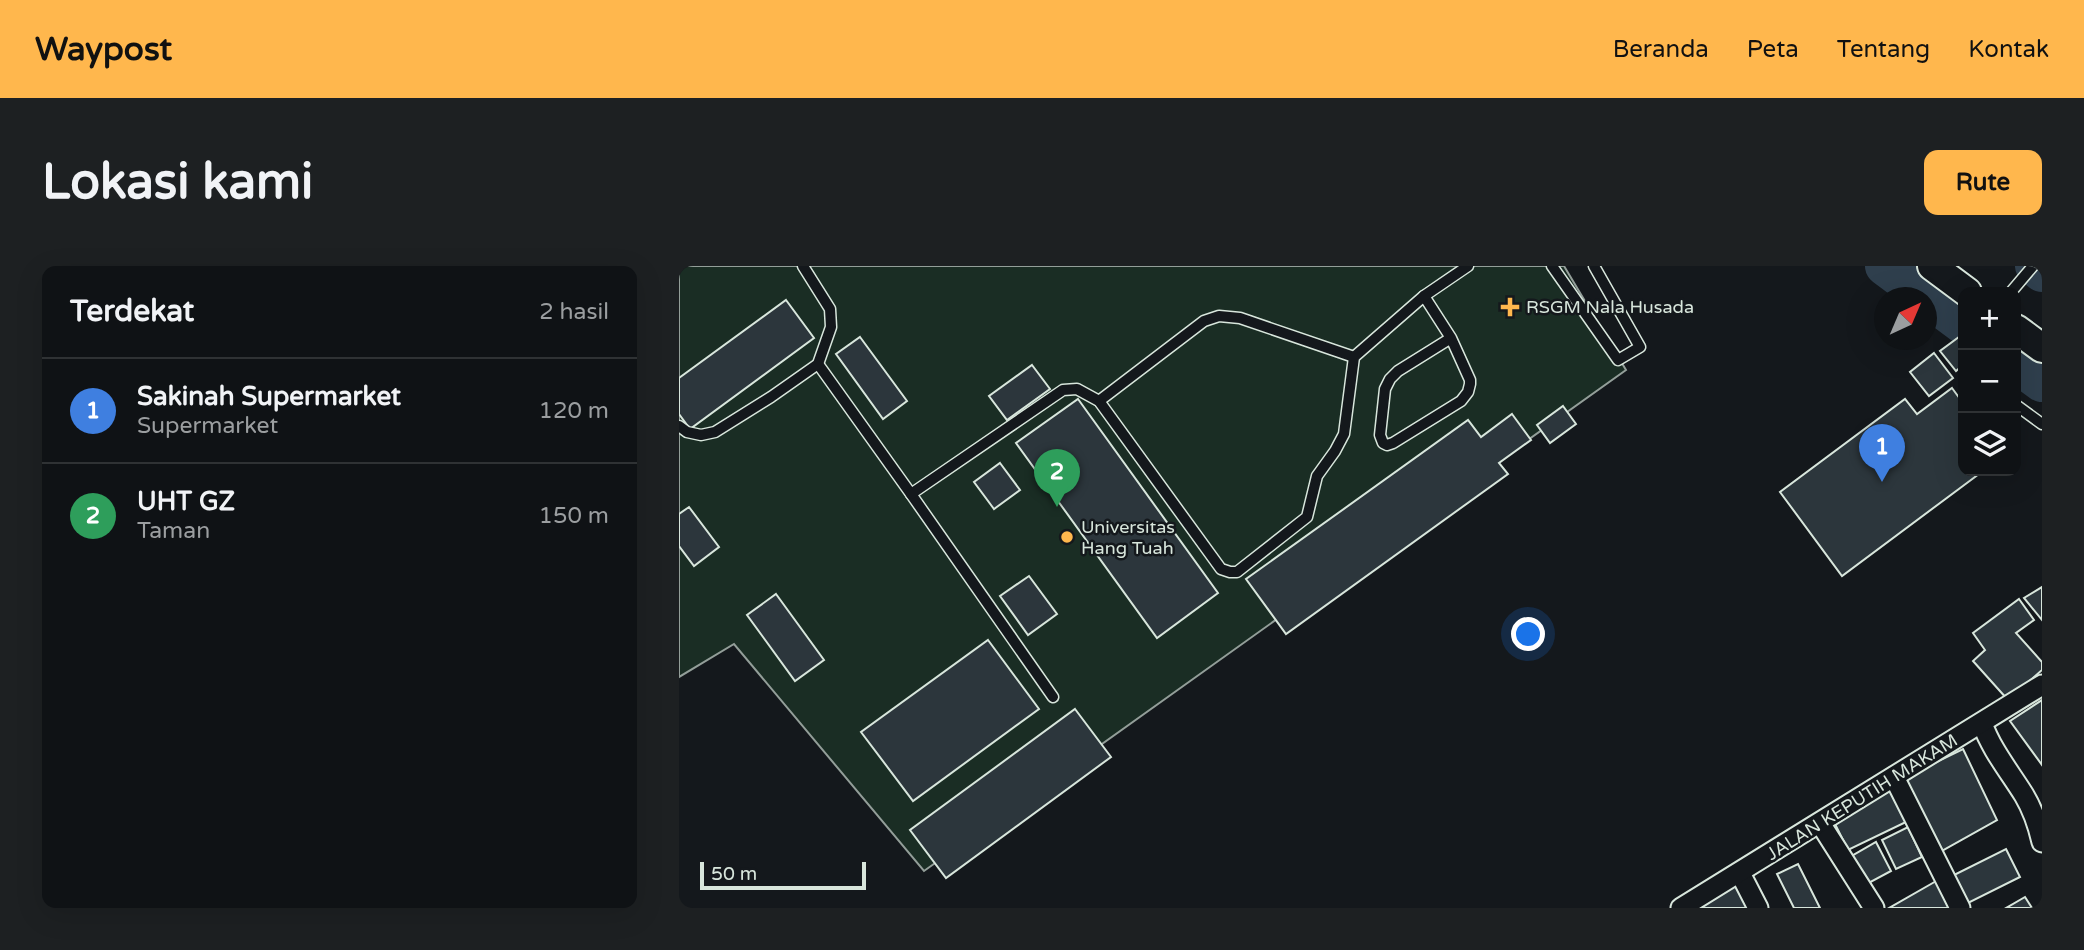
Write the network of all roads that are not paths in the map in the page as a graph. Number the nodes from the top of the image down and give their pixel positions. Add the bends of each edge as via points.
1 (803, 266) edge
2 (1468, 266) edge
3 (1552, 266) edge
4 (1594, 266) edge
5 (1932, 266) edge
6 (2033, 266) edge
7 (1959, 287) edge
8 (2015, 287) edge
9 (1424, 296) junction
10 (1451, 338) junction
11 (1354, 357) junction
12 (818, 364) junction
13 (1099, 401) junction
14 (2021, 409) edge
15 (2042, 424) edge
16 (679, 426) edge
17 (911, 494) junction
18 (2042, 685) edge
19 (1053, 697) dead end
20 (1982, 723) junction
21 (1894, 777) junction
22 (1820, 824) junction
23 (2042, 842) edge
24 (1740, 873) junction
25 (1681, 908) edge
26 (1758, 908) edge
27 (1874, 908) edge
28 (1960, 908) edge

1 - 12 lane via 830,309 831,327
2 - 9 lane
3 - 4 lane via 1618,360 1640,347
5 - 7 main road
6 - 8 lane
9 - 10 lane
9 - 11 lane
10 - 10 lane via 1390,379 1385,389 1383,443 1393,443 1461,401 1468,392 1470,380
11 - 13 lane via 1240,318 1213,317
11 - 13 lane via 1344,434 1317,476 1307,517 1233,573 1221,569
12 - 16 lane via 715,432 701,435
12 - 17 lane
13 - 17 lane via 1077,389 1063,390
14 - 15 lane
17 - 19 lane
18 - 20 street, JALAN KEPUTIH MAKAM
20 - 21 street, JALAN KEPUTIH MAKAM
20 - 23 street via 2025,797
21 - 22 street, JALAN KEPUTIH MAKAM
21 - 28 street
22 - 24 street, JALAN KEPUTIH MAKAM
22 - 27 street
24 - 25 street, JALAN KEPUTIH MAKAM
24 - 26 street

